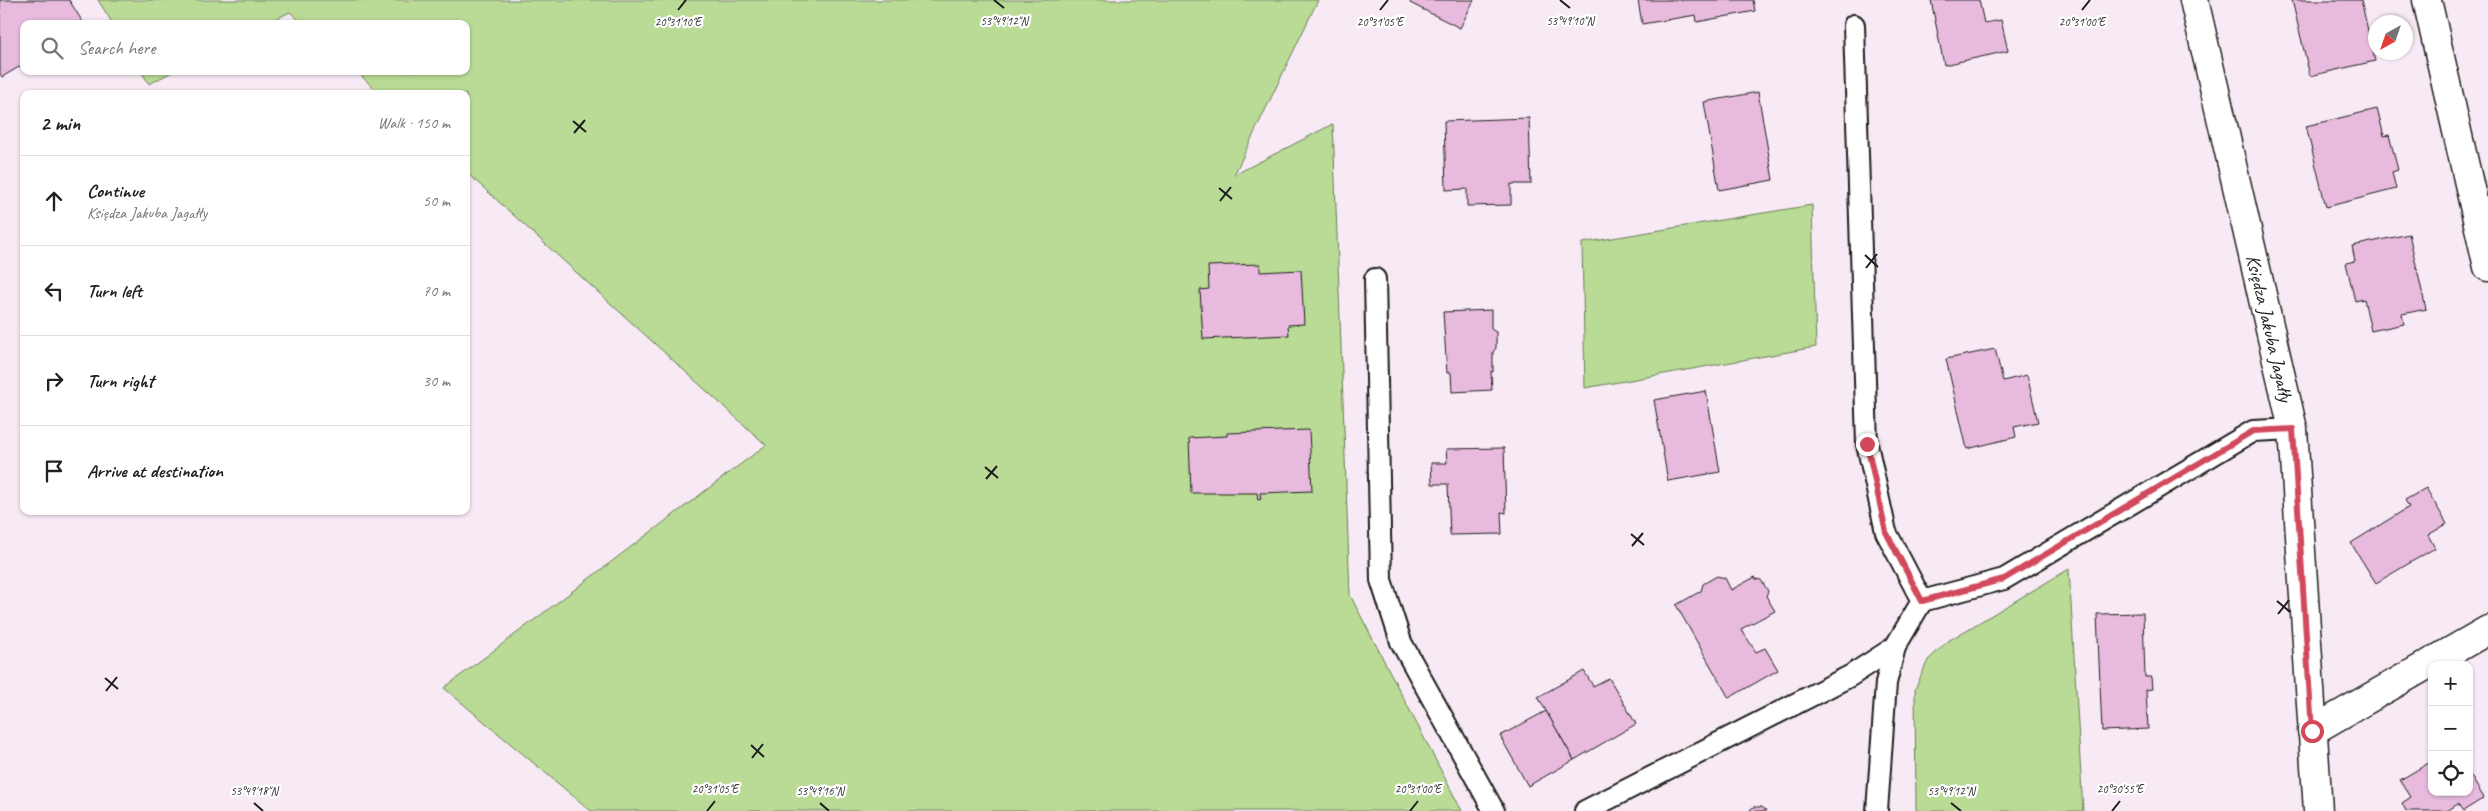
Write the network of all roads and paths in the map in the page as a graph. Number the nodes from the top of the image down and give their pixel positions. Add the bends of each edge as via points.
1 (2194, 0) edge
2 (2427, 0) edge
3 (1854, 25) dead end
4 (2488, 267) edge
5 (1375, 279) dead end
6 (2293, 429) junction
7 (1922, 601) junction
8 (2488, 630) edge
9 (1895, 647) junction
10 (2312, 731) junction
11 (1494, 811) edge
12 (1585, 811) edge
13 (1877, 811) edge
14 (2318, 811) edge

1 - 6 street, Księdza Jakuba Jagałły
2 - 4 street
3 - 7 lane via 1867,444 1886,532
5 - 11 lane via 1381,580 1401,642
6 - 7 lane via 2253,431 2004,579
6 - 10 street, Księdza Jakuba Jagałły
7 - 9 lane
8 - 10 street
9 - 12 lane via 1850,676
9 - 13 lane via 1886,684
10 - 14 street, Księdza Jakuba Jagałły

